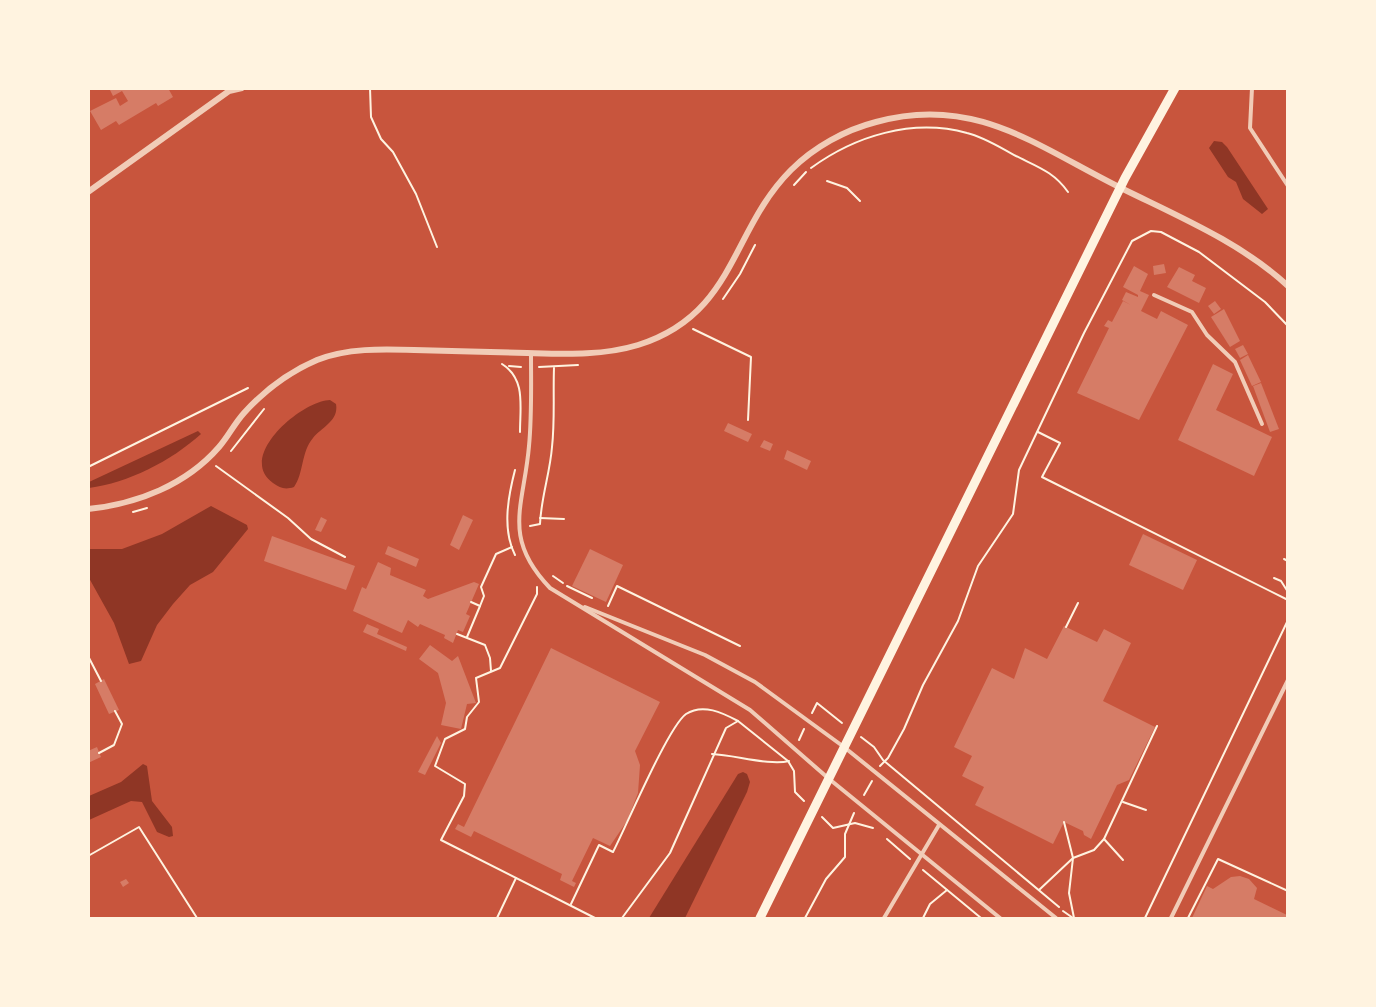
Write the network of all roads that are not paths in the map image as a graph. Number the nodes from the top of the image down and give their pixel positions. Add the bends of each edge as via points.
1 (242, 88) edge
2 (1175, 88) edge
3 (1252, 88) edge
4 (228, 90) edge
5 (1287, 186) edge
6 (1120, 188) junction
7 (88, 192) edge
8 (1287, 286) edge
9 (1154, 295) dead end
10 (531, 353) junction
11 (1262, 424) dead end
12 (88, 509) edge
13 (575, 603) junction
14 (1287, 680) edge
15 (844, 747) junction
16 (828, 778) junction
17 (939, 825) junction
18 (921, 853) junction
19 (760, 918) edge
20 (884, 918) edge
21 (1000, 918) edge
22 (1056, 918) edge
23 (1171, 918) edge

1 - 4 street
2 - 6 main road
3 - 5 lane via 1250,128
4 - 7 street
6 - 8 street via 1252,258
6 - 10 street via 979,119 919,113 867,124 832,140 788,172 768,199 729,272 693,315 676,328 616,350
6 - 15 main road
9 - 11 lane via 1192,312 1207,335 1235,362
10 - 12 street via 388,350 348,352 318,359 264,392 218,448 171,484 140,500
10 - 13 lane via 530,438 519,528 532,569 550,588
13 - 15 lane via 714,660 755,682
13 - 16 lane via 750,710
14 - 23 lane
15 - 16 main road
15 - 17 lane
16 - 18 lane
16 - 19 main road
17 - 18 lane
17 - 22 lane
18 - 20 lane
18 - 21 lane

